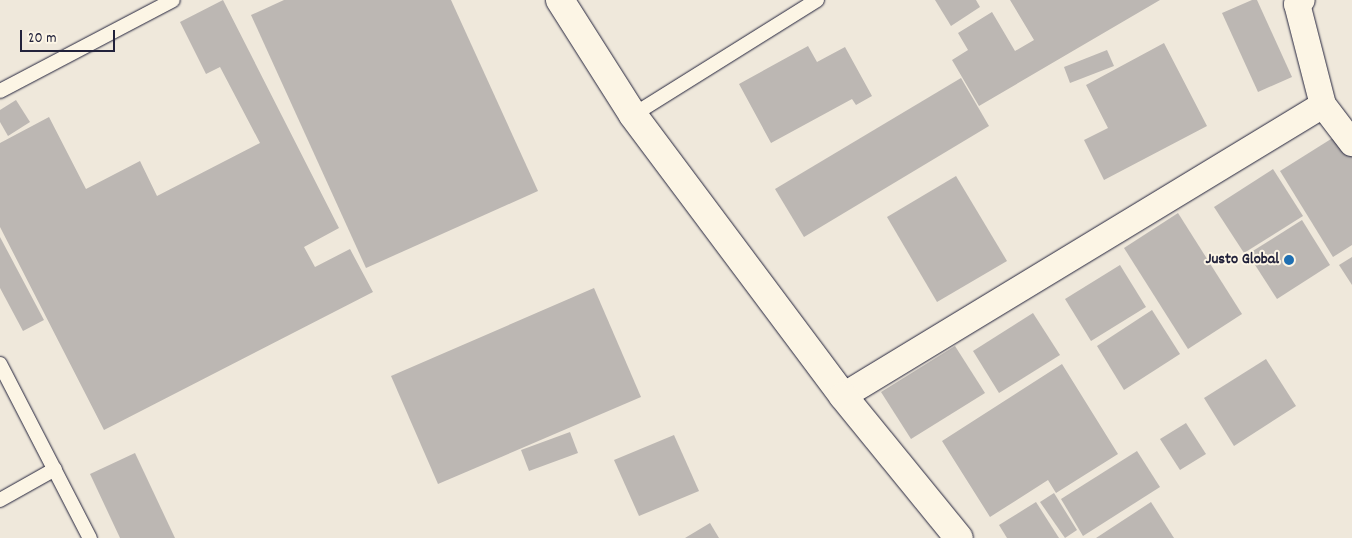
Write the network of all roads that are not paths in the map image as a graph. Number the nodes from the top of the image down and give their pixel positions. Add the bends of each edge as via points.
1 (173, 0) edge
2 (560, 0) edge
3 (817, 0) edge
4 (1302, 0) edge
5 (0, 91) edge
6 (1323, 105) junction
7 (633, 115) junction
8 (1352, 143) edge
9 (0, 364) edge
10 (843, 396) junction
11 (55, 469) junction
12 (0, 500) edge
13 (90, 538) edge
14 (959, 538) edge

1 - 5 lane
2 - 7 street
3 - 7 lane
4 - 6 street via 1297,4
6 - 8 street
6 - 10 street
7 - 10 street
9 - 11 lane
10 - 14 street
11 - 12 lane
11 - 13 lane

